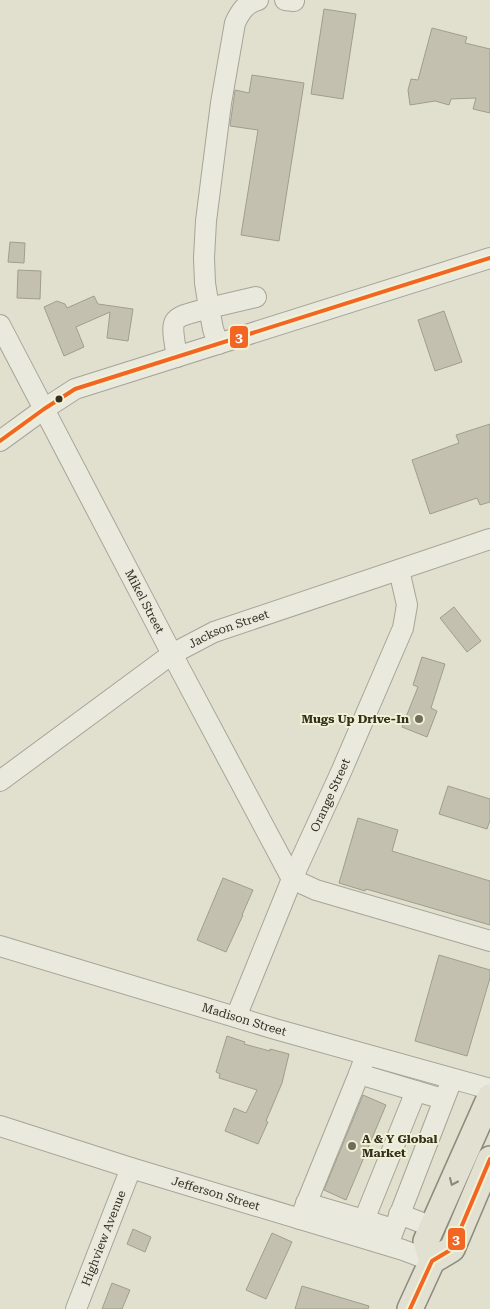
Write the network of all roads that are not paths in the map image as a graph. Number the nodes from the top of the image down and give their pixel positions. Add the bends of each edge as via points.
1 (258, 0) edge
2 (490, 258) edge
3 (256, 297) dead end
4 (209, 308) junction
5 (0, 325) edge
6 (218, 344) junction
7 (177, 357) junction
8 (44, 409) junction
9 (0, 441) edge
10 (490, 539) edge
11 (398, 570) junction
12 (172, 654) junction
13 (0, 781) edge
14 (292, 879) junction
15 (490, 940) edge
16 (0, 946) edge
17 (236, 1017) junction
18 (367, 1055) junction
19 (358, 1074) junction
20 (453, 1078) junction
21 (490, 1089) edge
22 (416, 1091) junction
23 (490, 1097) edge
24 (443, 1099) junction
25 (0, 1126) edge
26 (479, 1150) edge
27 (490, 1159) edge
28 (131, 1168) junction
29 (303, 1211) junction
30 (364, 1220) junction
31 (433, 1227) junction
32 (393, 1229) junction
33 (432, 1260) junction
34 (76, 1309) edge
35 (410, 1309) edge

1 - 4 street via 246,6 235,23 222,103 206,221 204,258
2 - 6 street
3 - 4 street
4 - 6 street
4 - 7 street via 175,320
5 - 8 street, Mikel Street
6 - 7 street
7 - 8 street via 75,389
8 - 9 street
8 - 12 street, Mikel Street
10 - 11 street, Jackson Street
11 - 12 street, Jackson Street via 214,632
11 - 14 street, Orange Street via 406,605 402,628
12 - 13 street, Jackson Street
12 - 14 street, Mikel Street
14 - 15 street via 316,890
14 - 17 street, Orange Street
16 - 17 street, Madison Street
17 - 18 street, Madison Street
18 - 19 street
18 - 20 street, Madison Street
19 - 22 street
19 - 29 street
20 - 21 street, Madison Street
20 - 24 street
22 - 24 street
22 - 30 street
23 - 26 main road
24 - 32 street
25 - 28 street, Jefferson Street
26 -> 31 main road
27 - 33 main road via 452,1249
28 - 29 street, Jefferson Street
28 - 34 street, Highview Avenue
29 - 30 street
29 - 32 street, Jefferson Street
30 - 32 street
31 - 32 street
31 - 33 main road via 426,1241
32 - 33 street, Jefferson Street
33 - 35 main road

